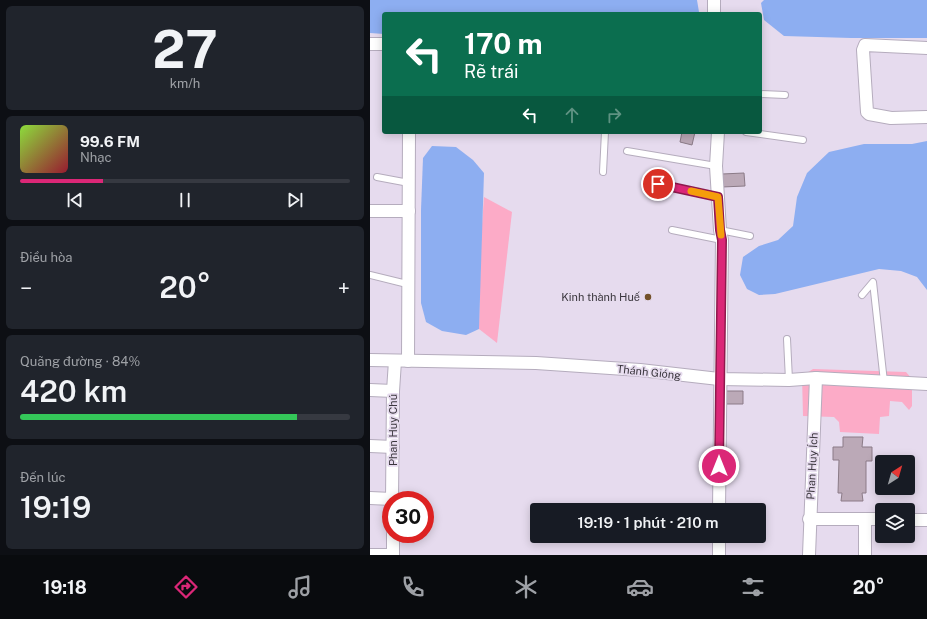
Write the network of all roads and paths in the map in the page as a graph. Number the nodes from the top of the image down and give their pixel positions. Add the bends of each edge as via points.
1 (714, 0) edge
2 (714, 12) edge
3 (370, 44) edge
4 (382, 44) edge
5 (927, 48) edge
6 (762, 94) edge
7 (785, 95) dead end
8 (927, 117) edge
9 (409, 134) edge
10 (605, 134) edge
11 (718, 134) edge
12 (760, 134) edge
13 (803, 140) dead end
14 (627, 151) dead end
15 (716, 166) junction
16 (603, 172) dead end
17 (377, 177) dead end
18 (409, 183) junction
19 (658, 184) dead end
20 (718, 197) junction
21 (370, 212) edge
22 (408, 212) junction
23 (672, 230) dead end
24 (721, 235) junction
25 (750, 236) dead end
26 (370, 275) edge
27 (407, 284) junction
28 (862, 295) dead end
29 (787, 339) dead end
30 (370, 360) edge
31 (395, 361) junction
32 (408, 361) junction
33 (816, 378) junction
34 (719, 379) junction
35 (789, 380) junction
36 (884, 382) junction
37 (927, 384) edge
38 (370, 390) edge
39 (393, 391) junction
40 (370, 446) edge
41 (393, 447) junction
42 (392, 491) edge
43 (370, 498) edge
44 (382, 499) edge
45 (719, 503) edge
46 (809, 519) junction
47 (865, 519) junction
48 (875, 519) edge
49 (915, 520) edge
50 (927, 520) edge
51 (393, 543) edge
52 (719, 543) edge
53 (370, 555) edge
54 (387, 555) edge
55 (393, 555) edge
56 (719, 555) edge
57 (809, 555) edge
58 (865, 555) edge

1 - 2 street
3 - 4 street
5 - 8 street via 865,45 863,50 867,112 891,118
6 - 7 lane
9 - 18 street
10 - 16 lane
11 - 15 street
12 - 13 lane
14 - 15 lane
15 - 20 street
17 - 18 lane
18 - 22 street
19 - 20 lane
20 - 24 street
21 - 22 street
22 - 27 street
23 - 24 lane
24 - 25 lane
24 - 34 street
26 - 27 lane
27 - 32 street
28 - 36 lane via 873,282
29 - 35 lane
30 - 31 street, Thánh Gióng
31 - 32 street, Thánh Gióng
31 - 39 street, Phan Huy Chú
32 - 34 street, Thánh Gióng via 536,363 640,370
33 - 35 street, Thánh Gióng
33 - 36 street, Thánh Gióng
33 - 46 street, Phan Huy Ích
34 - 35 street, Thánh Gióng
34 - 45 street
36 - 37 street, Thánh Gióng
38 - 39 street
39 - 41 street, Phan Huy Chú
40 - 41 street
41 - 42 street, Phan Huy Chú
43 - 44 street
46 - 47 street
46 - 57 street, Phan Huy Ích
47 - 48 street
47 - 58 street
49 - 50 street
51 - 55 street
52 - 56 street
53 - 54 street

